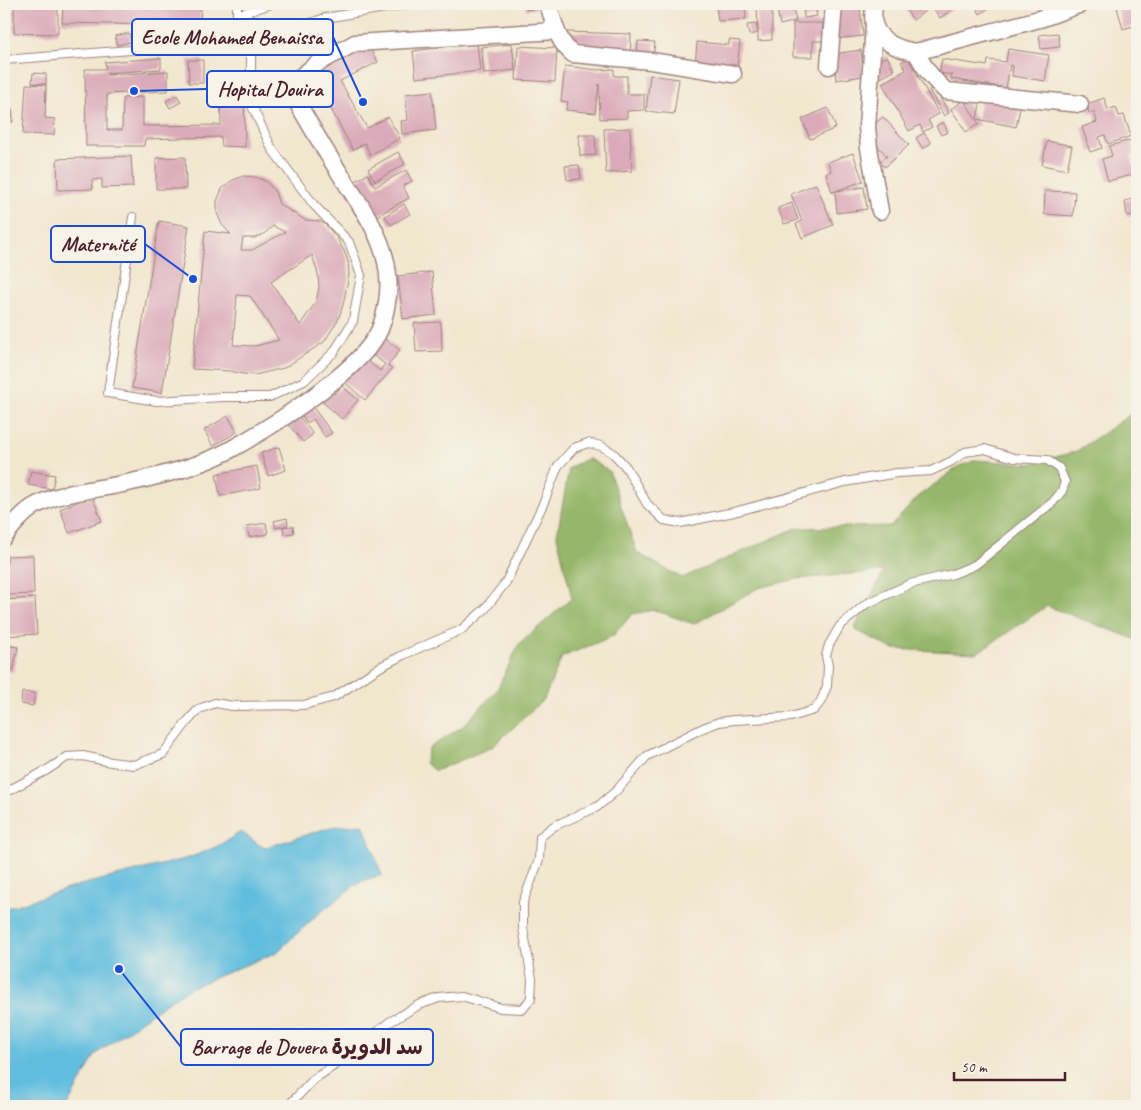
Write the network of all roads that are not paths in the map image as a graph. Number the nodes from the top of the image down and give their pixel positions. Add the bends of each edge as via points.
1 (237, 4) edge
2 (271, 4) edge
3 (408, 4) edge
4 (548, 4) edge
5 (834, 4) edge
6 (874, 4) edge
7 (1081, 4) edge
8 (237, 15) junction
9 (874, 24) junction
10 (557, 31) junction
11 (251, 39) junction
12 (232, 42) junction
13 (916, 52) junction
14 (4, 60) edge
15 (829, 66) dead end
16 (733, 74) dead end
17 (1080, 104) dead end
18 (880, 211) dead end
19 (133, 217) dead end
20 (4, 537) edge
21 (4, 793) edge
22 (288, 1106) edge

1 - 8 lane
2 - 8 lane
3 - 11 lane via 326,18
4 - 10 street
5 - 15 street
6 - 9 street
7 - 13 street via 1043,18
8 - 12 lane
9 - 13 street via 893,46
9 - 18 street via 866,127
10 - 16 street via 564,47 573,54 651,60
10 - 20 street via 355,43 318,63 298,80 294,98 379,237 386,263 388,296 379,330 357,362 278,420 227,451 192,467 59,496 33,507 15,522
11 - 12 lane
11 - 19 lane via 251,104 272,150 314,205 349,242 362,275 353,321 334,352 304,381 270,397 157,401 108,393
12 - 14 lane
13 - 17 street via 934,81 946,90
21 - 22 lane via 67,757 83,756 134,764 163,754 200,709 215,703 233,706 304,705 334,697 380,667 460,630 485,609 506,582 558,466 574,448 588,443 613,453 626,467 647,504 664,520 680,523 845,482 931,471 965,452 985,449 1014,458 1047,460 1059,468 1065,482 1058,497 975,565 910,584 866,604 840,626 826,656 828,686 814,710 792,717 734,720 703,728 647,756 597,807 554,826 540,837 539,860 522,902 532,979 531,998 523,1008 501,1008 462,996 439,998 419,1005 388,1023 314,1079

